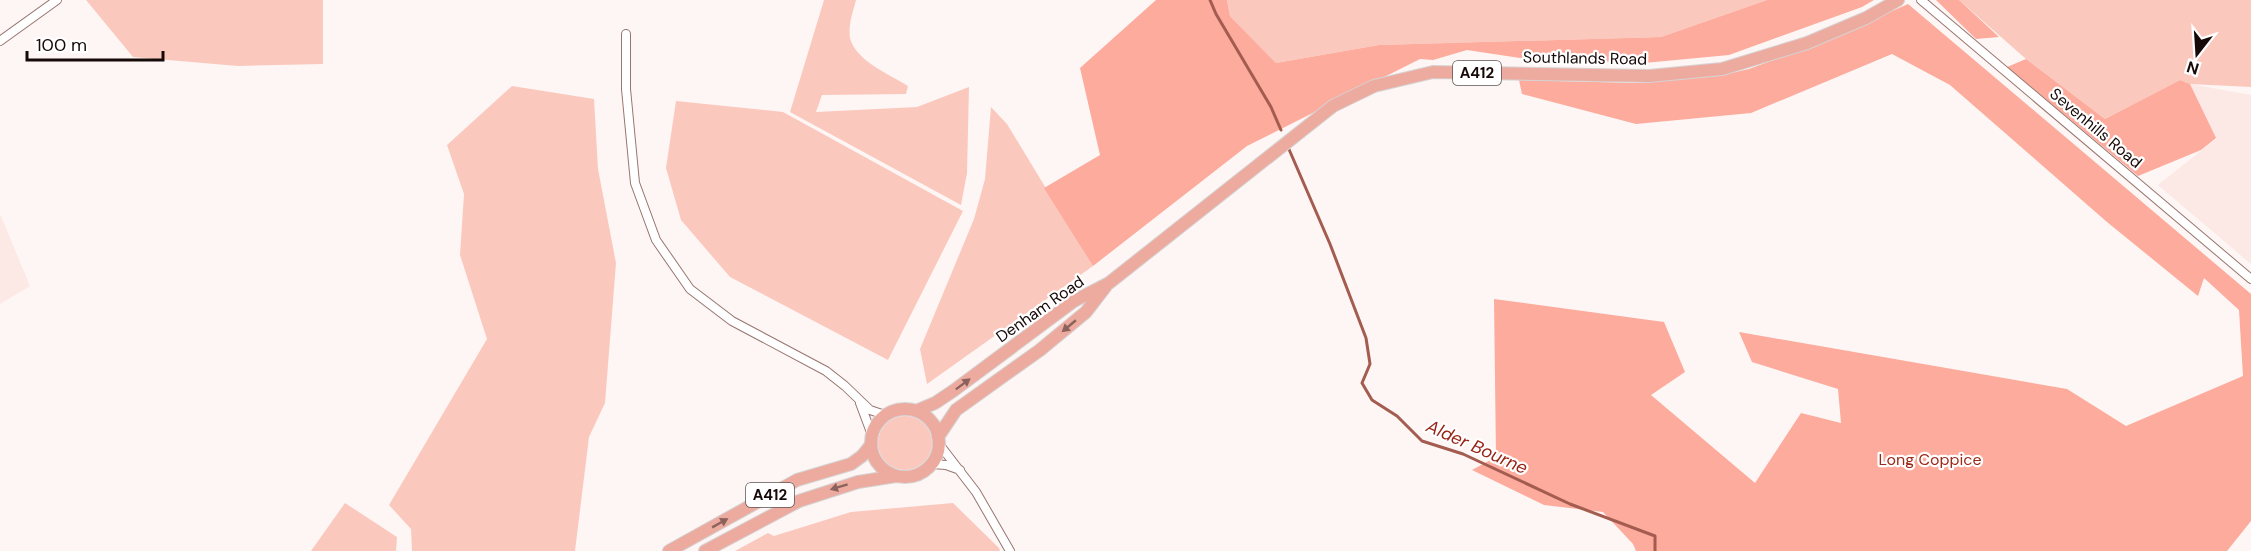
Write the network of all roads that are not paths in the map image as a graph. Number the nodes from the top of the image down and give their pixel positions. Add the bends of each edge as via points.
1 (57, 0) edge
2 (1898, 0) edge
3 (1922, 0) edge
4 (626, 34) dead end
5 (0, 41) edge
6 (2251, 279) edge
7 (1109, 283) junction
8 (859, 402) junction
9 (916, 411) junction
10 (885, 416) junction
11 (872, 440) junction
12 (939, 441) junction
13 (932, 464) junction
14 (961, 470) junction
15 (896, 476) junction
16 (669, 551) edge
17 (705, 551) edge
18 (1010, 551) edge

1 - 5 street
2 - 7 main road, Southlands Road / A412 via 1807,43 1722,69 1649,76 1433,72 1374,86 1333,106
3 - 6 street, Sevenhills Road
4 - 8 street via 626,89 635,183 656,240 690,289 732,321 826,370
9 -> 7 main road, Denham Road / A412 via 935,403 1074,301
7 -> 12 main road, Denham Road / A412 via 1086,312 957,410
8 - 10 street
8 - 11 street
9 - 10 main road via 897,410
9 - 12 main road via 931,421
10 - 11 main road via 877,424
11 - 15 main road via 873,455 879,464
16 -> 11 main road, A412 via 797,480 851,464 862,456
12 - 13 main road
12 - 14 street
13 - 14 street
13 - 15 main road via 916,475
14 - 18 street
15 -> 17 main road, A412 via 858,482 799,501

